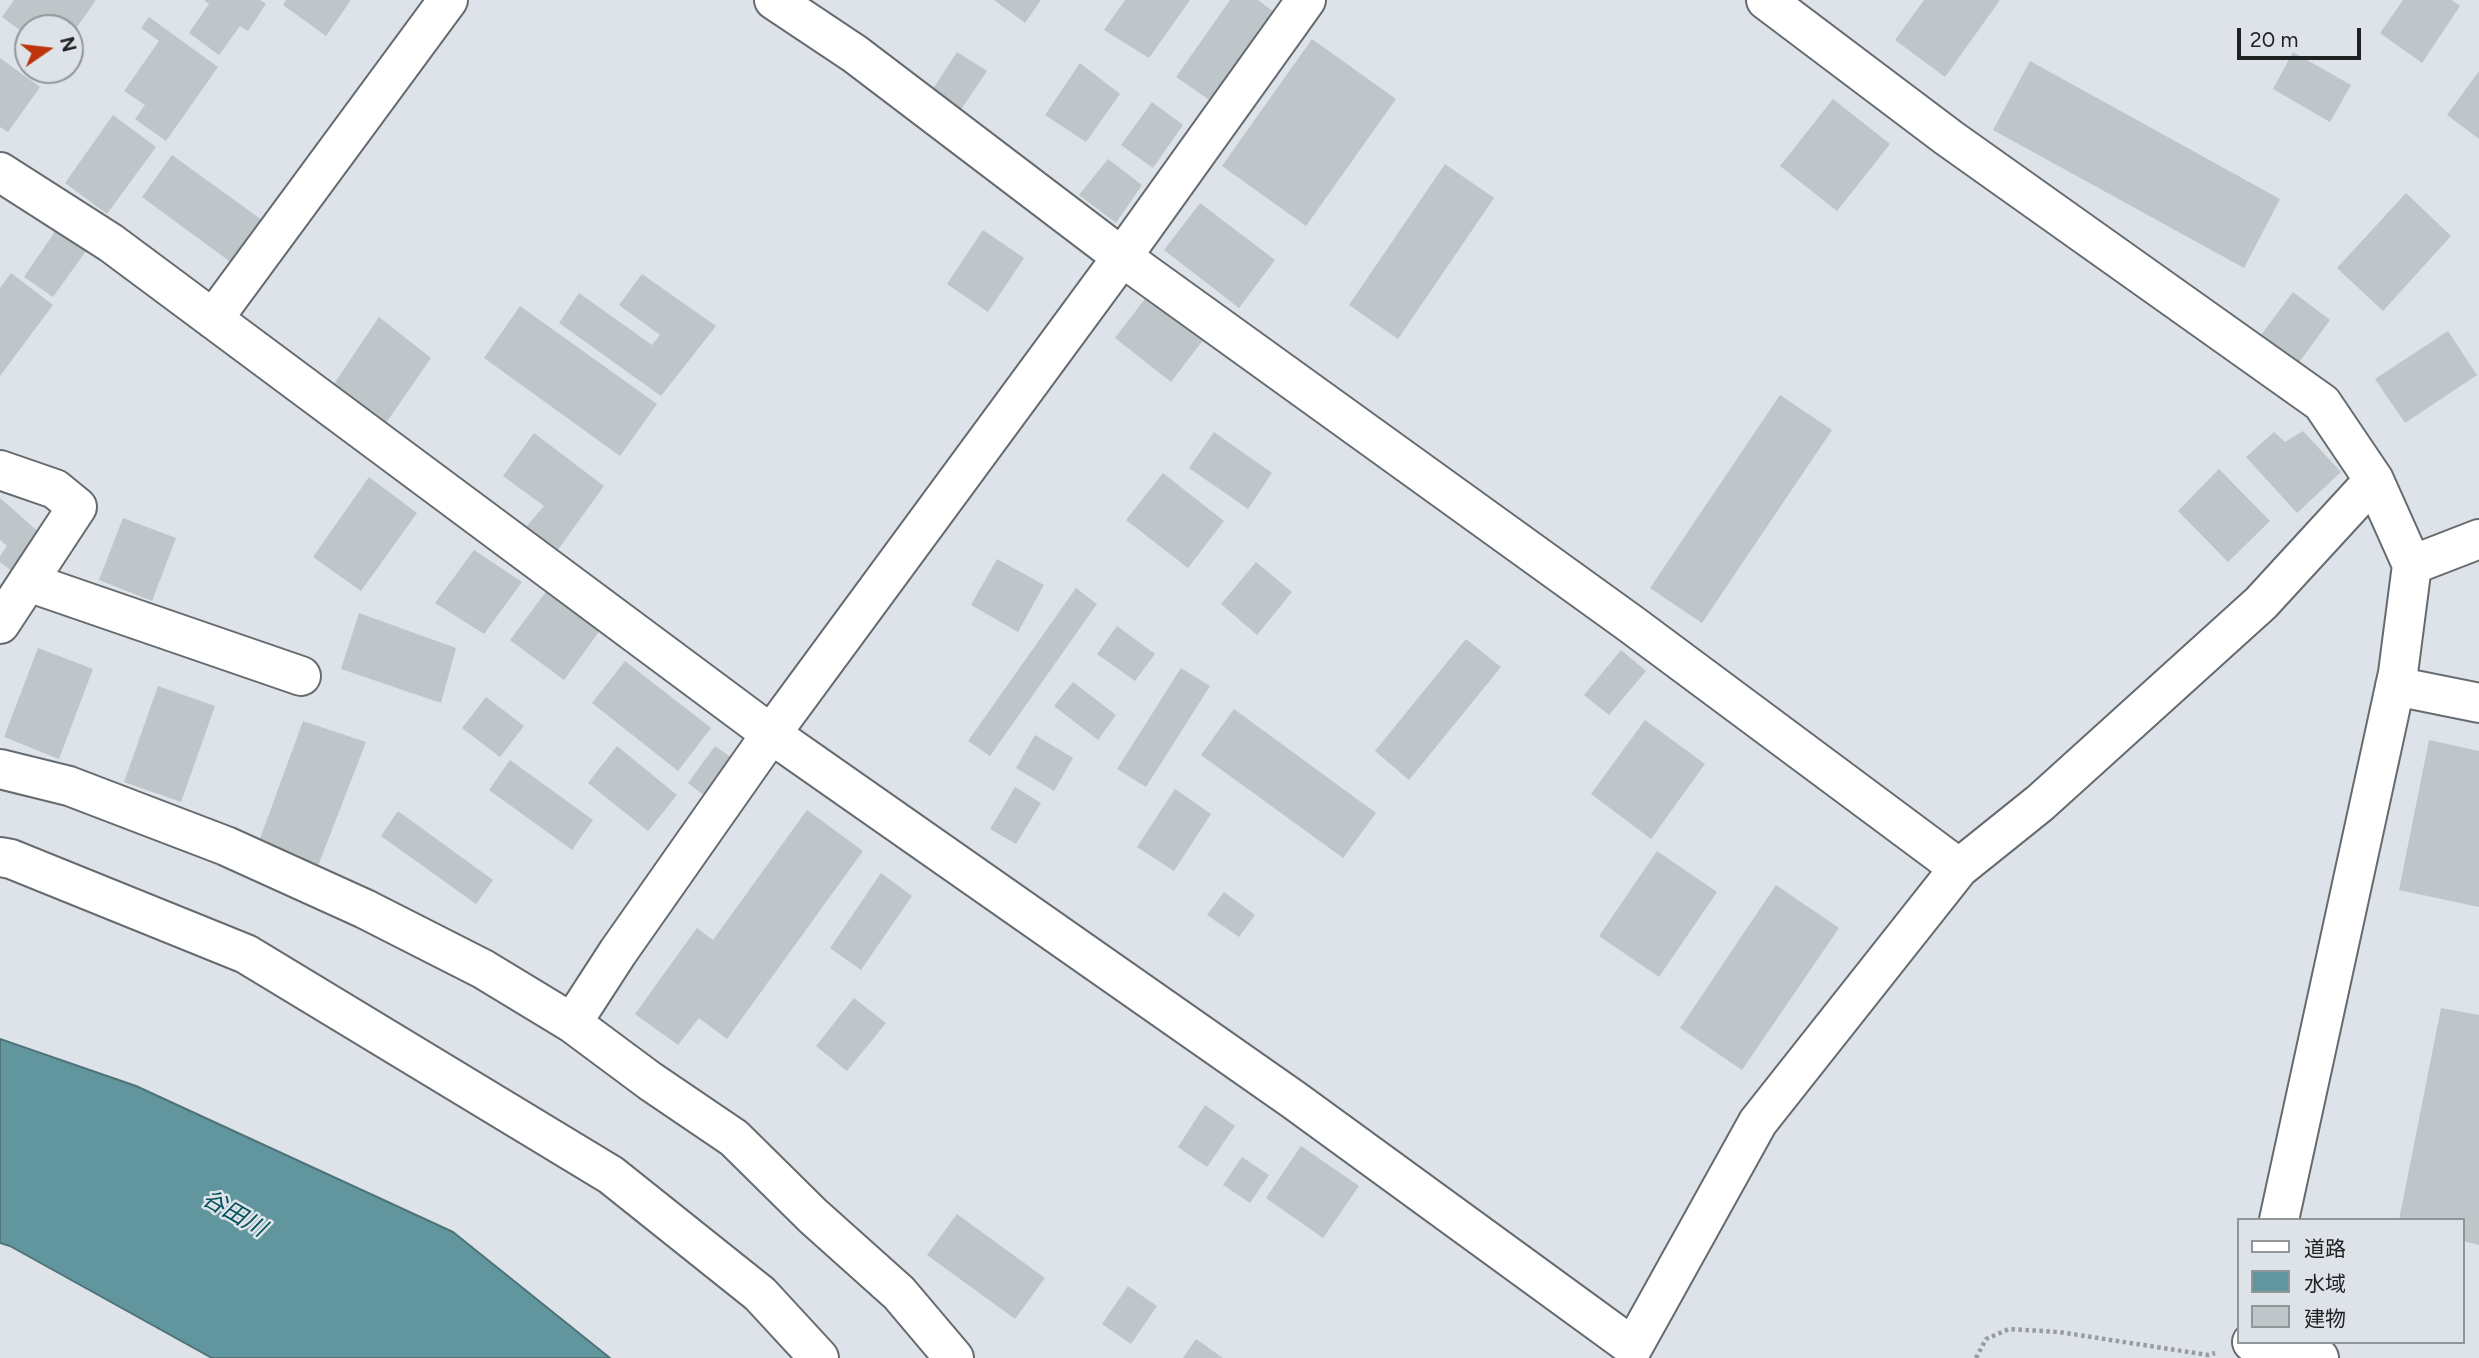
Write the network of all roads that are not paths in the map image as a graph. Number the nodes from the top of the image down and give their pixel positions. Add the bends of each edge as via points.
1 (448, 0) edge
2 (774, 0) edge
3 (1306, 0) edge
4 (1766, 0) edge
5 (0, 172) edge
6 (1122, 257) junction
7 (213, 319) junction
8 (0, 470) edge
9 (2374, 480) junction
10 (2479, 539) edge
11 (2412, 565) junction
12 (28, 582) junction
13 (0, 624) edge
14 (301, 676) dead end
15 (2395, 686) junction
16 (2479, 704) edge
17 (771, 734) junction
18 (0, 769) edge
19 (0, 857) edge
20 (1958, 868) junction
21 (572, 1023) junction
22 (2278, 1218) edge
23 (2256, 1344) edge
24 (1630, 1352) edge
25 (819, 1358) edge
26 (954, 1358) edge
27 (2319, 1358) edge

1 - 7 street
2 - 6 street via 855,54
3 - 6 street
4 - 9 street via 1949,138 2322,403
5 - 7 street via 111,243
6 - 17 street
6 - 20 street
7 - 17 street
8 - 12 street via 55,489 77,508
9 - 11 street
9 - 20 street via 2261,603 2040,803
10 - 11 street
11 - 15 street
12 - 13 street
12 - 14 street
15 - 16 street
15 - 22 street
17 - 21 street
17 - 24 street via 1294,1100
18 - 21 street via 69,786 226,846 483,969
19 - 25 street via 246,954 611,1175 760,1294
20 - 24 street via 1758,1122
21 - 26 street via 734,1138 899,1293
23 - 27 street

